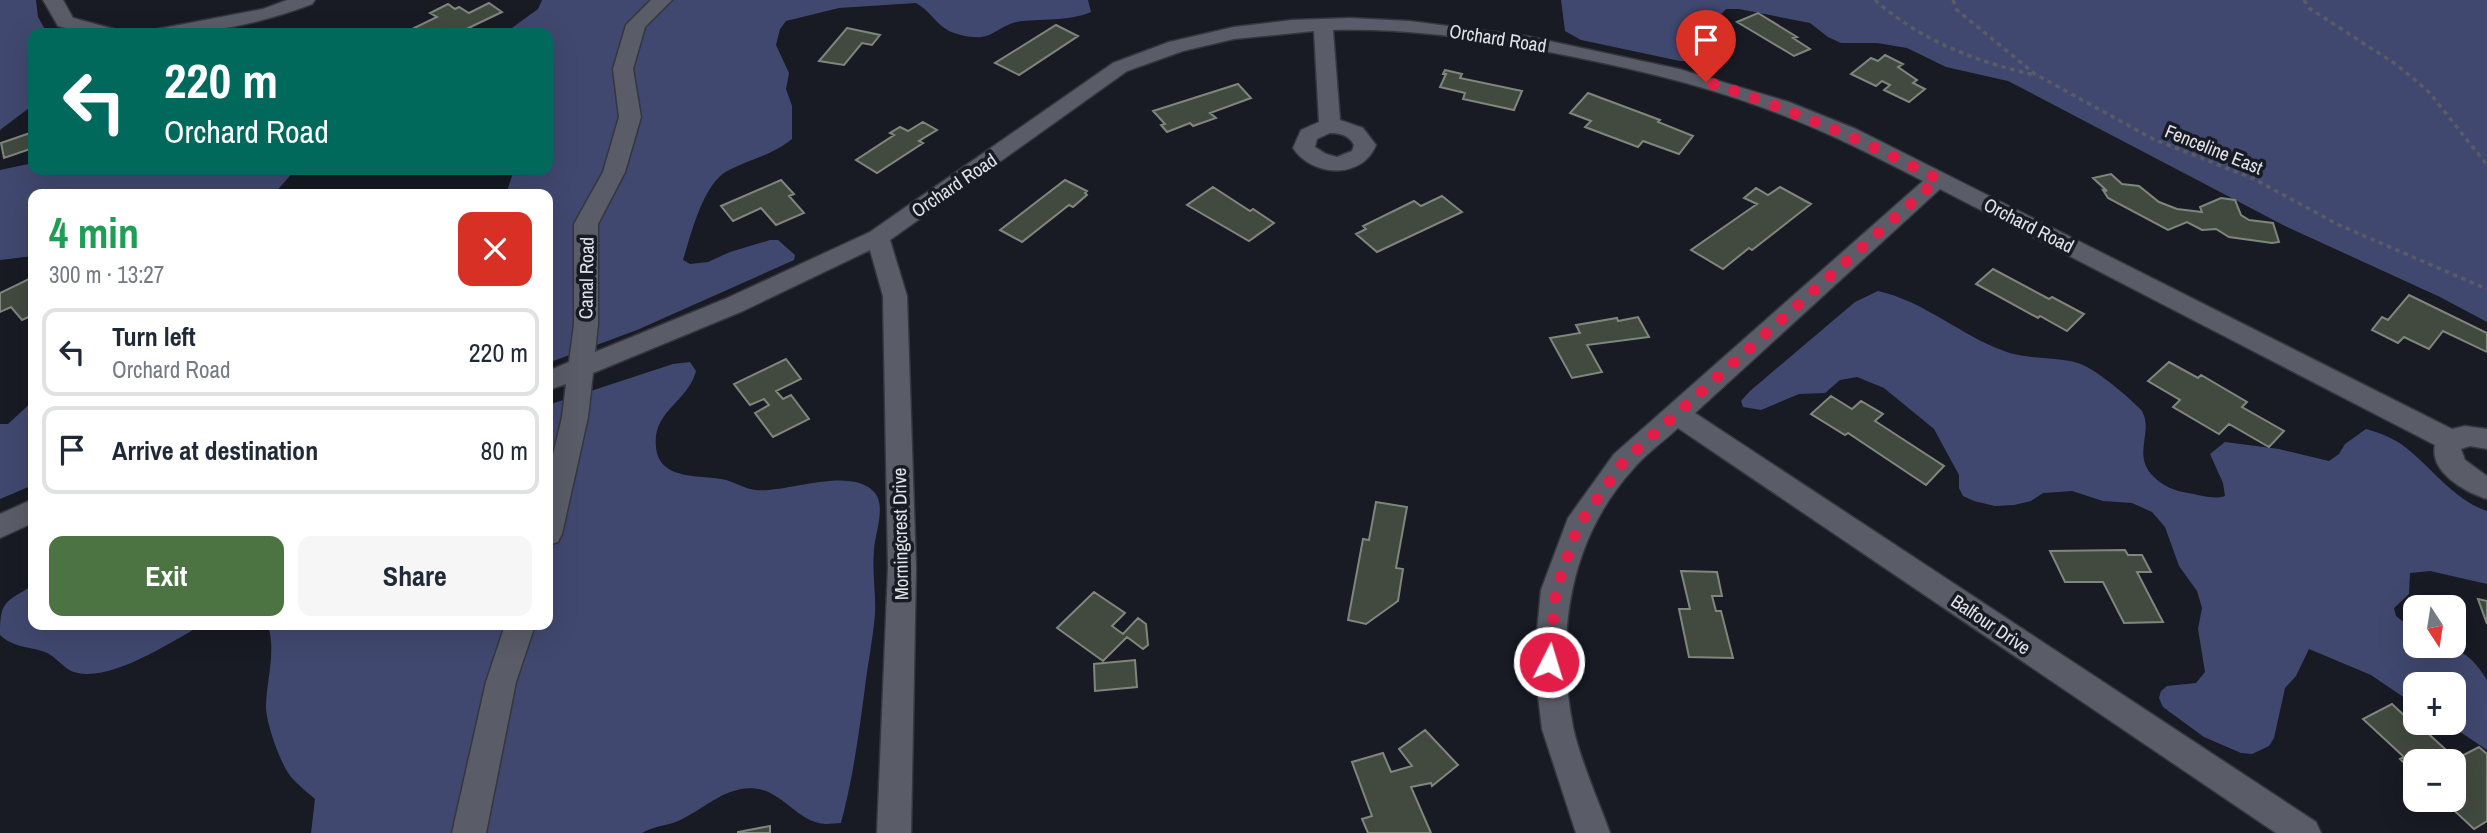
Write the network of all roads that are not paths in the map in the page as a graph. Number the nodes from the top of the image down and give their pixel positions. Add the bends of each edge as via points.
1 (53, 0) edge
2 (305, 0) edge
3 (662, 0) edge
4 (1323, 25) junction
5 (88, 28) edge
6 (192, 28) edge
7 (1330, 126) dead end
8 (1938, 179) junction
9 (878, 237) junction
10 (580, 368) junction
11 (553, 379) edge
12 (1678, 415) junction
13 (2487, 439) edge
14 (2451, 441) junction
15 (2487, 488) edge
16 (28, 513) edge
17 (553, 513) edge
18 (0, 527) edge
19 (518, 630) edge
20 (468, 833) edge
21 (894, 833) edge
22 (1593, 833) edge
23 (1600, 833) edge
24 (2304, 833) edge

1 - 5 street via 65,22
2 - 6 street via 267,14
3 - 10 street, Canal Road via 636,25 623,69 631,117 614,172 586,224 586,324
4 - 7 street
4 - 8 street, Orchard Road via 1415,19 1680,74 1848,134
4 - 9 street, Orchard Road via 1233,32 1156,52 1121,67
8 - 12 street
8 - 14 street, Orchard Road
9 - 10 street, Orchard Road via 734,305
9 - 21 street, Morningcrest Drive via 895,296 902,540
10 - 11 street, Orchard Road
10 - 17 street, Canal Road via 575,418
12 - 22 street via 1624,461 1578,526 1556,590 1549,662 1558,729
12 - 24 street, Balfour Drive
13 - 14 street via 2470,436
14 - 15 street via 2448,455 2453,464
16 - 18 street
19 - 20 street via 501,682
22 - 23 street

